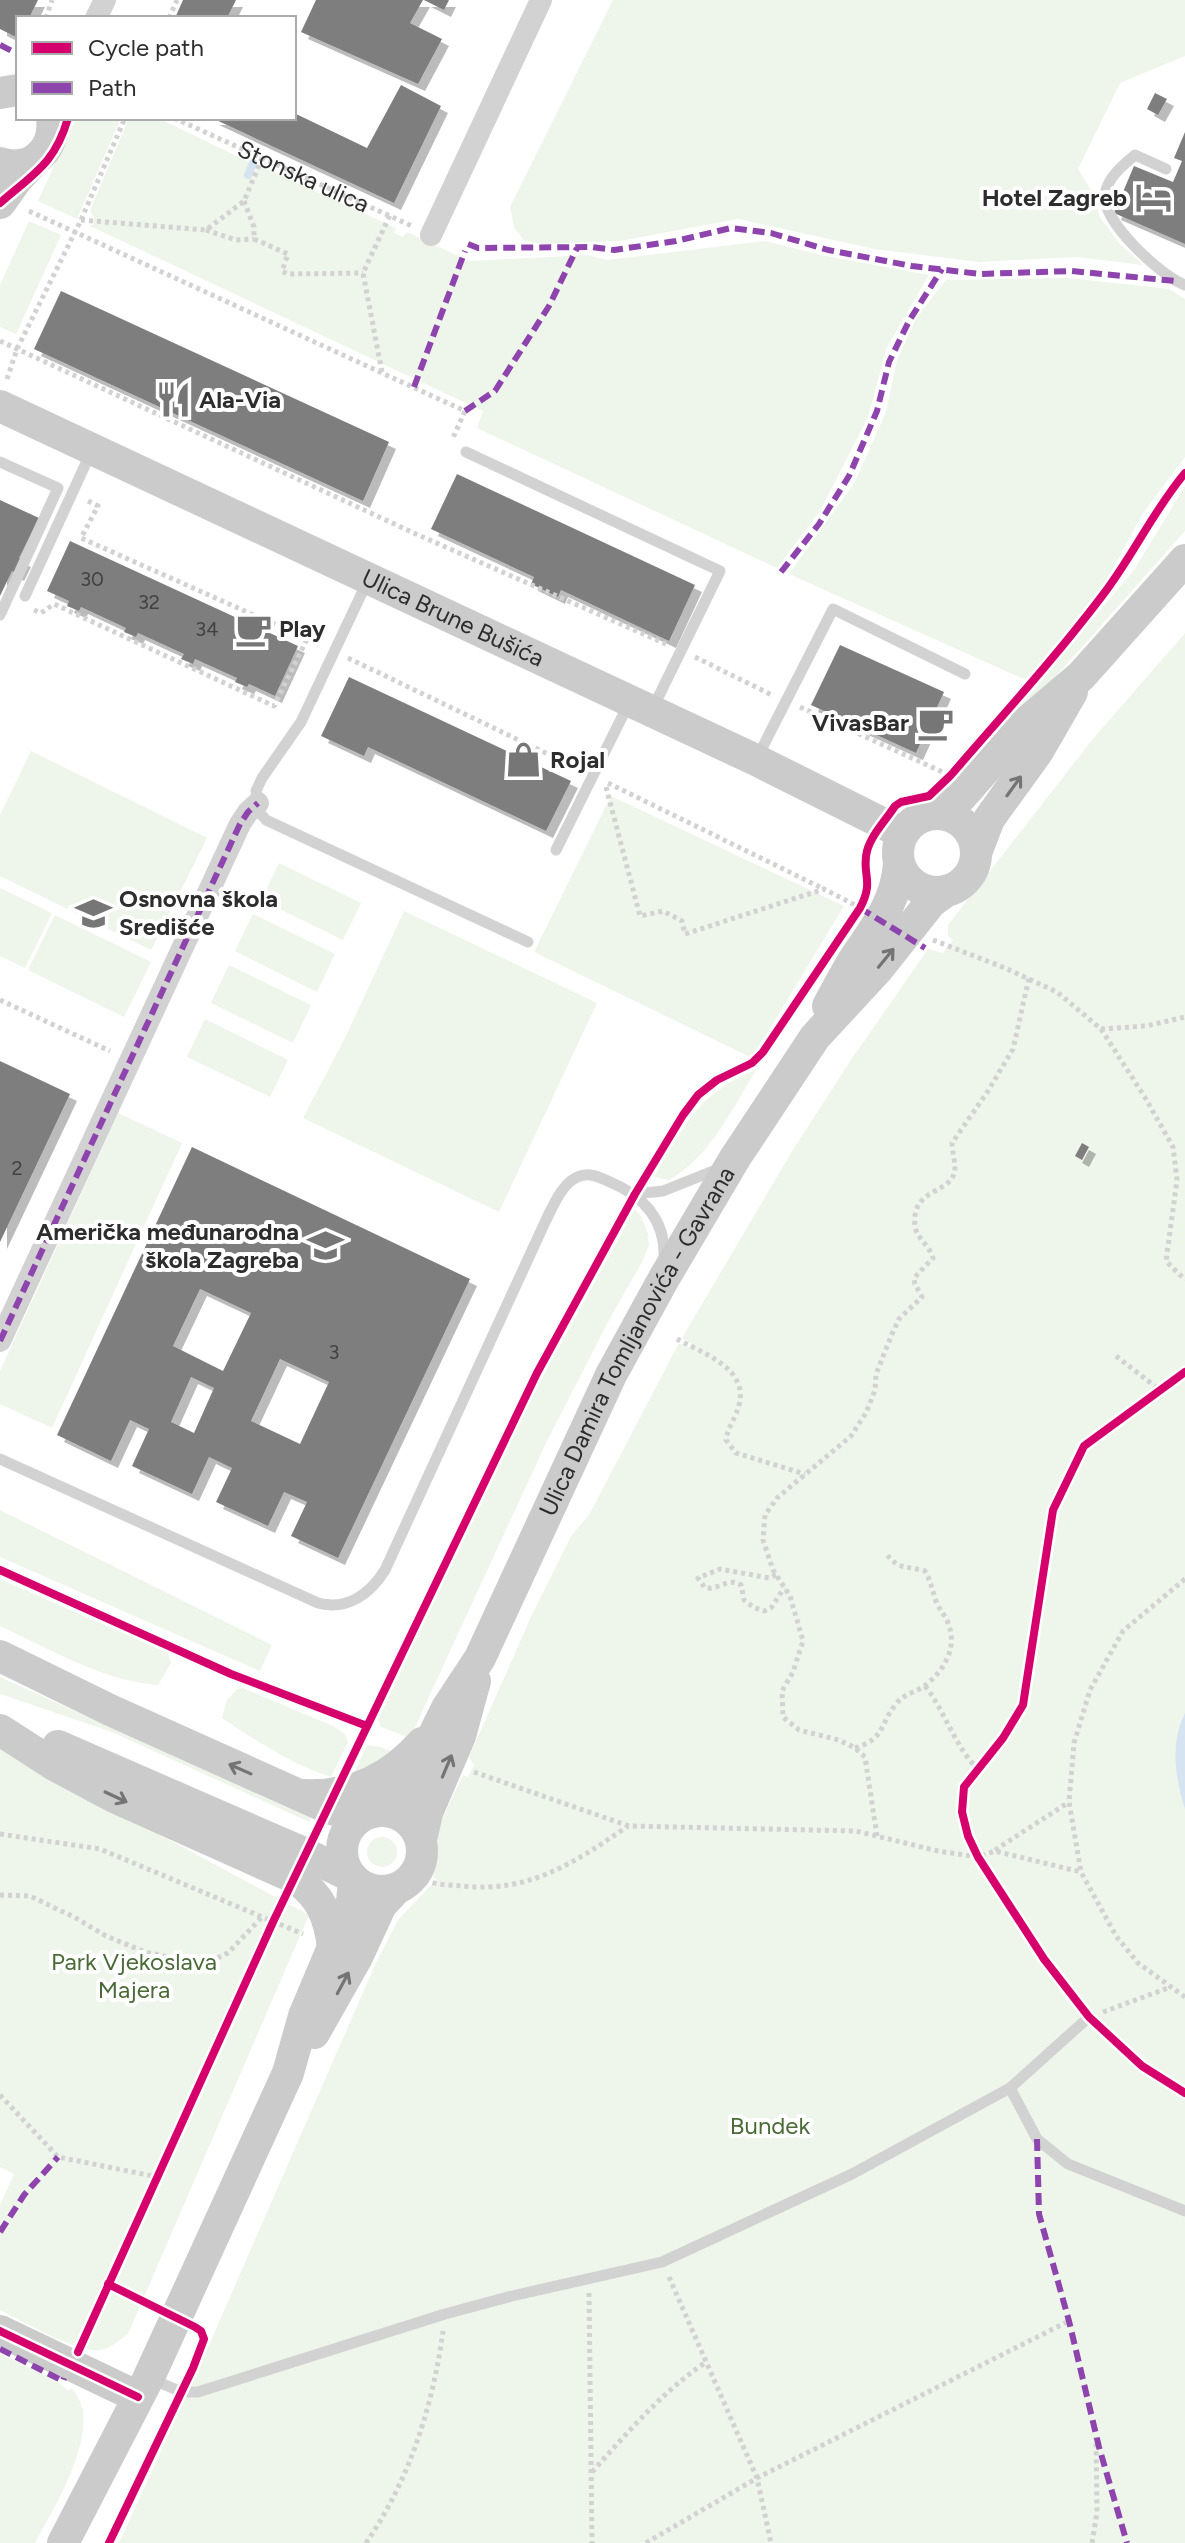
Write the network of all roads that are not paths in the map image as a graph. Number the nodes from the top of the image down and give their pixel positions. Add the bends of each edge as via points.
1 (541, 0) edge
2 (54, 121) edge
3 (36, 159) junction
4 (0, 163) edge
5 (1166, 169) dead end
6 (14, 207) edge
7 (431, 235) road end
8 (1185, 285) edge
9 (1, 400) edge
10 (92, 450) junction
11 (466, 452) road end
12 (0, 462) edge
13 (1185, 560) edge
14 (368, 580) junction
15 (25, 596) dead end
16 (0, 615) edge
17 (965, 674) dead end
18 (1081, 676) junction
19 (641, 708) junction
20 (756, 760) junction
21 (258, 803) junction
22 (934, 813) junction
23 (901, 849) junction
24 (556, 850) dead end
25 (976, 853) junction
26 (946, 891) junction
27 (528, 942) dead end
28 (815, 1037) junction
29 (735, 1158) junction
30 (635, 1194) junction
31 (663, 1280) junction
32 (0, 1341) edge
33 (0, 1459) edge
34 (0, 1656) edge
35 (480, 1658) junction
36 (0, 1721) edge
37 (438, 1726) junction
38 (0, 1730) edge
39 (298, 1795) junction
40 (375, 1812) junction
41 (421, 1840) junction
42 (352, 1878) junction
43 (411, 1885) junction
44 (322, 1942) junction
45 (1089, 2017) road end
46 (288, 2073) junction
47 (1010, 2088) junction
48 (1185, 2211) edge
49 (0, 2331) edge
50 (144, 2387) junction
51 (63, 2543) edge

1 - 7 street
2 - 3 street via 48,146
3 - 4 street via 15,166
3 - 6 street via 17,179
5 - 8 lane via 1135,155 1117,170 1105,193 1107,210 1158,268
9 - 10 street, Ulica Brune Bušića
10 - 14 street, Ulica Brune Bušića
10 - 15 lane
11 - 19 lane via 720,571
12 - 16 lane via 58,488
13 - 18 street, Ulica Damira Tomljanovića - Gavrana
14 - 19 street, Ulica Brune Bušića
14 - 21 lane via 301,722 262,778
17 - 20 lane via 833,609
18 - 22 street, Ulica Damira Tomljanovića - Gavrana via 1028,721 950,806
25 -> 18 street, Ulica Damira Tomljanovića - Gavrana via 989,819 1038,751
19 - 20 street, Ulica Brune Bušića
19 - 24 lane via 593,776
20 - 23 street, Ulica Brune Bušića
21 - 27 lane via 266,820
21 - 32 street via 240,824
22 - 23 street, Ulica Damira Tomljanovića - Gavrana via 910,823
22 - 25 street via 968,828
23 - 26 street via 904,875 923,890
23 - 28 street, Ulica Damira Tomljanovića - Gavrana via 898,881 887,910 840,983
25 - 26 street, Ulica Damira Tomljanovića - Gavrana via 971,873
28 -> 26 street, Ulica Damira Tomljanovića - Gavrana
28 - 29 street, Ulica Damira Tomljanovića - Gavrana
29 - 30 lane via 686,1184
29 - 31 street, Ulica Damira Tomljanovića - Gavrana
30 - 31 lane via 661,1231
30 - 33 lane via 594,1175 579,1176 558,1197 394,1552 378,1581 359,1598 333,1607 318,1603
31 - 35 street, Ulica Damira Tomljanovića - Gavrana via 599,1399
39 -> 34 street
35 - 37 street, Ulica Damira Tomljanovića - Gavrana
41 -> 35 street, Ulica Damira Tomljanovića - Gavrana via 469,1708
36 - 42 street
37 - 39 street via 399,1765 367,1786
37 - 40 street, Ulica Damira Tomljanovića - Gavrana via 406,1791
38 -> 44 street via 114,1797 295,1878 319,1899 331,1927
39 - 40 street via 340,1813
40 - 41 street via 405,1817
40 - 42 street via 347,1831 343,1842 341,1854
41 - 43 street via 423,1852
42 - 43 street via 378,1892
42 - 44 street via 352,1902
46 -> 43 street via 337,1995 381,1905
44 - 46 street
45 - 47 lane
46 - 50 street
47 - 48 lane via 1037,2139 1068,2164
47 - 50 lane via 852,2174 662,2262 445,2314 198,2392
49 - 50 street
50 - 51 street

